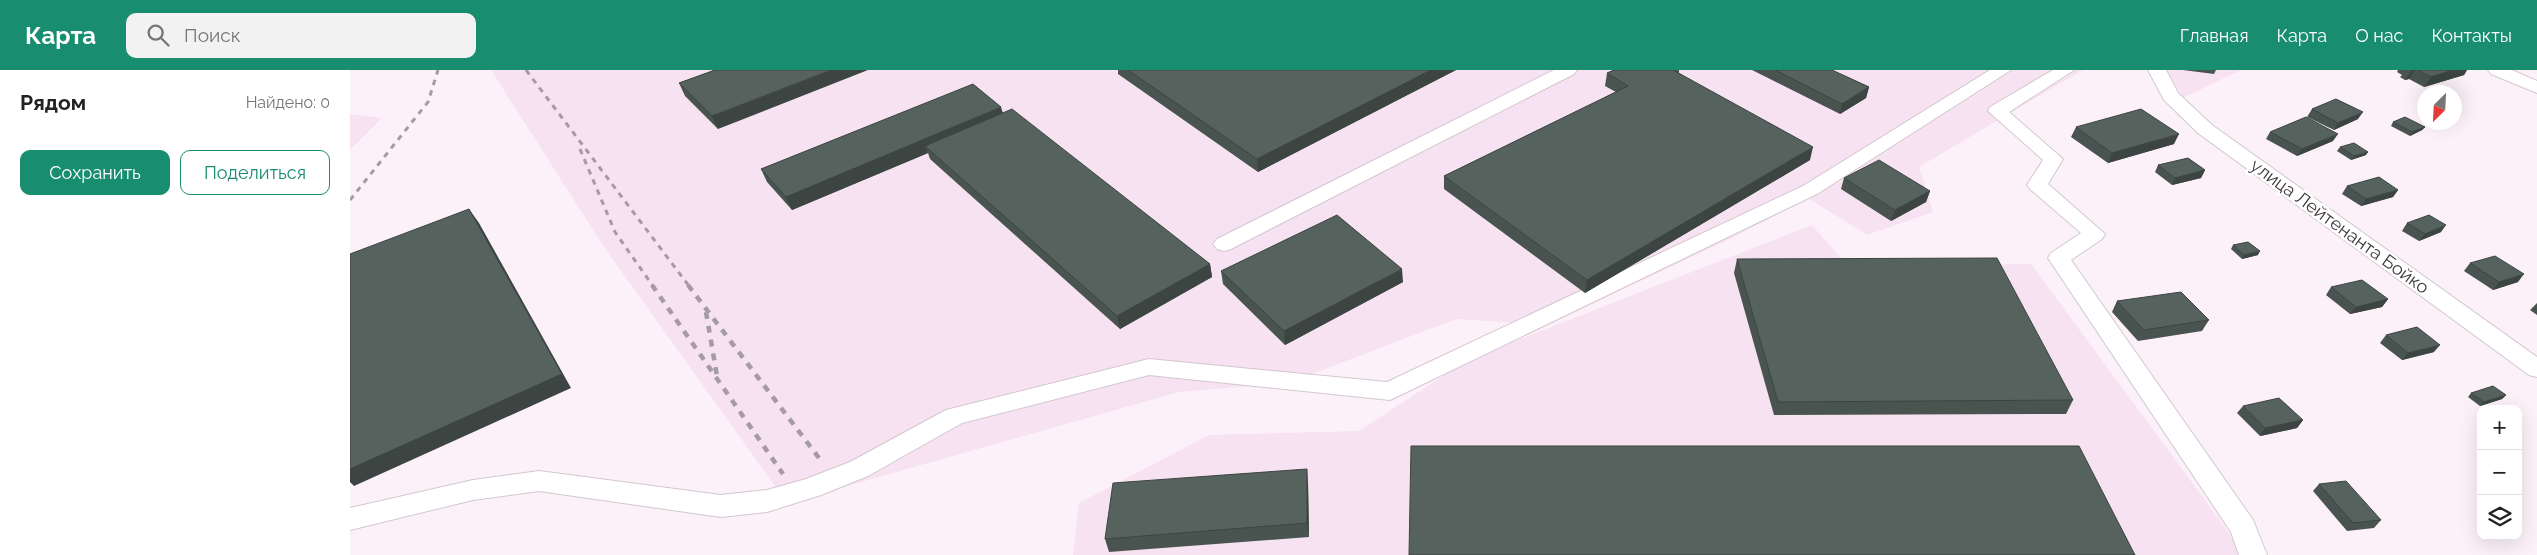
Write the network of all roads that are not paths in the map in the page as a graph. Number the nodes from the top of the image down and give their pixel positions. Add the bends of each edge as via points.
1 (1568, 70) edge
2 (2002, 70) edge
3 (2065, 70) edge
4 (2157, 70) edge
5 (2497, 70) edge
6 (2537, 88) edge
7 (1224, 244) dead end
8 (2537, 369) edge
9 (350, 519) edge
10 (2253, 555) edge

1 - 7 street
2 - 9 street via 1810,190 1390,391 1149,367 955,416 859,469 812,488 767,501 721,506 539,481 473,490
3 - 10 street via 1997,111 2053,159 2037,185 2095,234 2059,258 2243,528
4 - 8 street, улица Лейтенанта Бойко via 2170,96 2205,129
5 - 6 street

